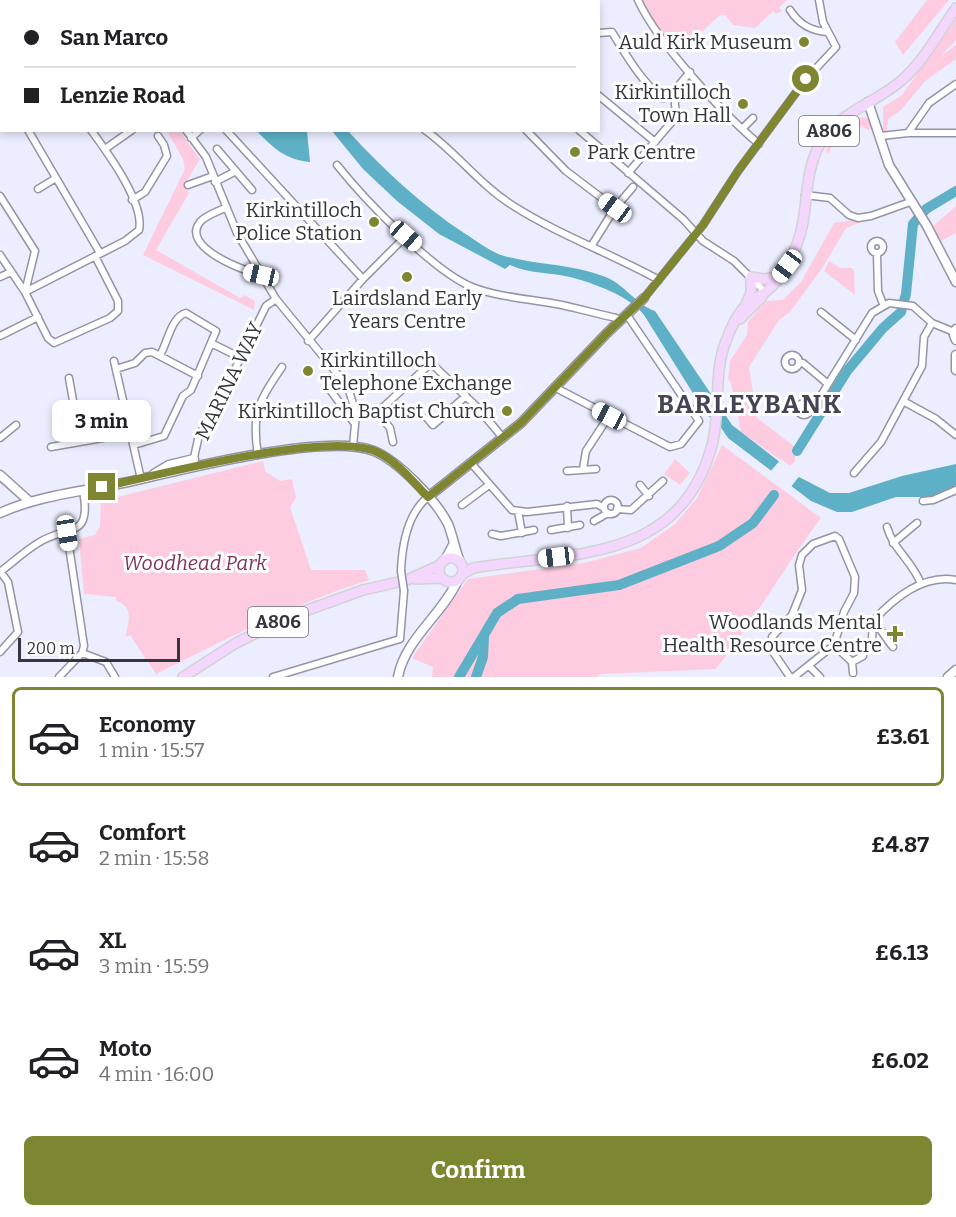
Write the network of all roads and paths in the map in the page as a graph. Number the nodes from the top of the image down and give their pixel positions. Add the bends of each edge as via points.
1 (638, 0) edge
2 (819, 0) edge
3 (956, 8) edge
4 (790, 10) dead end
5 (827, 32) junction
6 (600, 33) edge
7 (690, 72) junction
8 (956, 84) edge
9 (600, 97) edge
10 (674, 97) junction
11 (868, 102) junction
12 (753, 118) dead end
13 (742, 129) junction
14 (29, 132) edge
15 (93, 132) edge
16 (129, 132) edge
17 (187, 132) edge
18 (198, 132) edge
19 (228, 132) edge
20 (428, 132) edge
21 (528, 132) edge
22 (581, 132) edge
23 (908, 133) junction
24 (956, 133) edge
25 (158, 136) dead end
26 (881, 136) junction
27 (191, 138) junction
28 (655, 142) junction
29 (759, 144) junction
30 (105, 149) junction
31 (217, 149) dead end
32 (167, 152) junction
33 (176, 153) dead end
34 (337, 165) dead end
35 (236, 171) junction
36 (628, 173) junction
37 (56, 178) junction
38 (214, 179) junction
39 (188, 185) dead end
40 (633, 187) dead end
41 (38, 189) dead end
42 (252, 190) dead end
43 (805, 195) junction
44 (0, 196) edge
45 (132, 200) junction
46 (912, 206) junction
47 (225, 208) junction
48 (615, 208) junction
49 (696, 233) junction
50 (406, 236) junction
51 (592, 245) junction
52 (98, 254) junction
53 (877, 254) dead end
54 (0, 255) edge
55 (11, 272) junction
56 (261, 275) junction
57 (0, 277) edge
58 (751, 277) junction
59 (779, 277) junction
60 (363, 279) junction
61 (659, 280) junction
62 (956, 282) edge
63 (25, 291) junction
64 (765, 292) junction
65 (644, 298) joint
66 (276, 299) junction
67 (883, 304) junction
68 (746, 305) junction
69 (820, 312) dead end
70 (628, 313) junction
71 (38, 317) junction
72 (619, 321) junction
73 (735, 323) junction
74 (932, 323) junction
75 (955, 334) edge
76 (0, 336) edge
77 (856, 340) junction
78 (308, 341) junction
79 (213, 344) junction
80 (160, 355) junction
81 (956, 355) edge
82 (241, 358) junction
83 (114, 361) dead end
84 (799, 363) dead end
85 (282, 367) dead end
86 (116, 369) junction
87 (956, 370) edge
88 (198, 376) junction
89 (69, 378) dead end
90 (343, 380) junction
91 (828, 384) junction
92 (556, 388) junction
93 (466, 396) junction
94 (903, 401) junction
95 (810, 407) dead end
96 (377, 412) junction
97 (356, 414) junction
98 (609, 416) junction
99 (427, 418) dead end
100 (16, 425) dead end
101 (356, 425) junction
102 (433, 425) junction
103 (428, 430) dead end
104 (131, 433) junction
105 (956, 435) edge
106 (0, 438) edge
107 (503, 438) junction
108 (80, 440) junction
109 (393, 442) dead end
110 (134, 445) junction
111 (353, 446) junction
112 (51, 447) dead end
113 (258, 455) junction
114 (194, 459) junction
115 (471, 463) junction
116 (192, 468) junction
117 (583, 469) junction
118 (596, 469) dead end
119 (567, 471) dead end
120 (854, 473) dead end
121 (0, 475) edge
122 (145, 478) junction
123 (663, 481) dead end
124 (489, 484) junction
125 (640, 485) dead end
126 (956, 489) edge
127 (83, 491) junction
128 (649, 496) junction
129 (428, 497) junction
130 (29, 501) junction
131 (923, 501) dead end
132 (462, 505) dead end
133 (567, 506) junction
134 (617, 509) junction
135 (606, 510) junction
136 (518, 512) junction
137 (0, 513) edge
138 (594, 521) dead end
139 (917, 523) dead end
140 (580, 525) dead end
141 (887, 527) dead end
142 (568, 528) junction
143 (534, 530) dead end
144 (551, 530) dead end
145 (67, 533) junction
146 (522, 533) junction
147 (492, 534) dead end
148 (893, 543) junction
149 (453, 545) junction
150 (443, 562) junction
151 (460, 570) junction
152 (0, 572) edge
153 (443, 579) junction
154 (407, 580) junction
155 (956, 580) edge
156 (921, 584) junction
157 (447, 596) junction
158 (873, 621) junction
159 (872, 639) dead end
160 (834, 645) junction
161 (893, 647) dead end
162 (0, 652) edge
163 (82, 653) junction
164 (863, 656) dead end
165 (852, 662) junction
166 (809, 666) junction
167 (956, 670) edge
168 (853, 673) dead end
169 (282, 675) edge
170 (59, 677) edge
171 (115, 677) edge
172 (183, 677) edge
173 (273, 677) edge
174 (398, 677) edge
175 (792, 677) edge
176 (819, 677) edge
177 (948, 677) edge

1 - 7 street
2 - 5 street
3 - 11 main road, A806 via 908,75
4 - 5 street via 807,27
5 - 29 street via 836,47 806,79
6 - 10 street via 612,32 662,98
7 - 10 street via 676,85
7 - 13 street
8 - 23 street via 929,103
9 - 28 street
10 - 28 street via 676,117
11 - 26 main road
11 - 43 main road, A806 via 850,112 825,136 812,159
12 - 13 street
13 - 29 street
14 - 37 street
15 - 30 street
16 - 30 street
17 - 27 street
18 - 27 street
19 - 60 street
20 - 51 street via 513,206
21 - 48 street via 566,171
22 - 36 street
23 - 24 street
23 - 26 street
25 - 32 street
26 - 46 main road via 889,165
27 - 38 street via 206,157
28 - 36 street
29 - 49 street
30 - 45 street
31 - 35 street
32 - 33 street
32 - 45 street via 152,182
34 - 50 street via 360,195
35 - 38 street
35 - 42 street
36 - 49 street
37 - 41 street
37 - 52 street
38 - 39 street
38 - 47 street
40 - 48 street
43 - 46 street via 830,198 858,218
43 - 59 main road, A806 via 798,241
44 - 63 street via 35,251
45 - 52 street via 139,230
46 - 62 main road
47 - 56 street
47 - 56 street via 198,224 199,241 206,250 244,271
48 - 51 street
49 - 58 street
49 - 61 street
50 - 60 street
50 - 72 street via 472,287
51 - 61 street
52 - 63 street
52 - 71 street via 118,301 116,314 54,343
53 - 67 street via 878,291
54 - 55 street
55 - 57 street
55 - 63 street
56 - 66 street
58 - 59 main road
58 - 64 street
58 - 68 main road via 751,296
59 - 64 main road, A806
60 - 78 street
61 - 65 street
63 - 71 street
64 - 68 main road, A806
64 - 73 main road, A806 via 761,301
65 - 70 main road
66 - 78 street
66 - 82 street, MARINA WAY via 266,306
67 - 74 street via 913,306
67 - 77 street via 872,313
68 - 73 main road, A806
69 - 77 street
70 - 72 main road
70 - 98 street via 699,421 681,444 670,447
71 - 76 street
72 - 92 main road
73 - 151 main road, A806 via 724,346 714,436 705,465 689,493 668,517 639,538 603,551
74 - 75 street
74 - 94 street via 924,336 924,362
77 - 91 street
78 - 90 street
79 - 80 street via 217,334 213,327 186,313 176,318 169,342
79 - 82 street
79 - 88 street
80 - 86 street via 145,353 135,363
80 - 88 street
81 - 87 main road
82 - 114 street, MARINA WAY via 200,435
83 - 86 street
84 - 91 street
85 - 113 street via 258,404 254,431
86 - 104 street
88 - 110 street via 183,396 164,436
89 - 108 street
90 - 97 street via 352,395
90 - 101 street via 331,392
91 - 95 street
92 - 98 street
92 - 107 main road
93 - 96 street via 429,364
93 - 102 street
93 - 107 street
94 - 105 street
94 - 120 street via 881,442
96 - 97 street
96 - 109 street via 390,428
97 - 101 street
98 - 117 street via 586,451
99 - 102 street
100 - 106 street
101 - 111 street
102 - 103 street
104 - 108 street via 95,441
104 - 110 street
107 - 115 main road
108 - 112 street
110 - 122 street
111 - 113 main road
111 - 129 main road via 387,458
113 - 116 main road
114 - 116 street, MARINA WAY
114 - 122 main road via 169,465
115 - 124 street
115 - 129 main road
116 - 122 main road
117 - 118 street
117 - 119 street
121 - 130 main road
122 - 127 main road
123 - 128 street
124 - 132 street
124 - 136 street via 506,506
125 - 128 street
126 - 131 street
127 - 130 main road
127 - 145 street via 84,521
128 - 134 street via 631,510
129 - 149 main road via 447,522
129 - 169 street, bridge via 411,520 402,555 401,637
130 - 137 main road
133 - 135 street via 597,504
133 - 136 street
133 - 142 street
134 - 135 street
134 - 135 street via 612,501 606,502
135 - 138 street
136 - 146 street
139 - 148 street
140 - 142 street
141 - 148 street
142 - 144 street
143 - 146 street
145 - 152 street via 38,543
145 - 163 street
146 - 147 street
148 - 156 street via 914,568
149 - 150 main road
149 - 151 main road
150 - 151 main road via 453,558
150 - 153 main road
150 - 154 main road, A806
151 - 153 main road
151 - 157 main road
152 - 162 street via 8,582 18,632
153 - 154 main road, A806
153 - 157 main road
154 - 172 main road, A806 via 363,590 291,616 236,643
155 - 156 street
156 - 158 street via 899,597
157 - 174 main road via 409,648
158 - 159 street
158 - 161 street
160 - 165 street
160 - 166 street
160 - 175 street via 855,581 839,539 831,536 813,544 802,555 802,590 792,615 772,637 773,652
163 - 170 street
163 - 171 street via 106,662
164 - 165 street
165 - 168 street
166 - 175 street
166 - 176 street
167 - 177 main road
169 - 173 street

